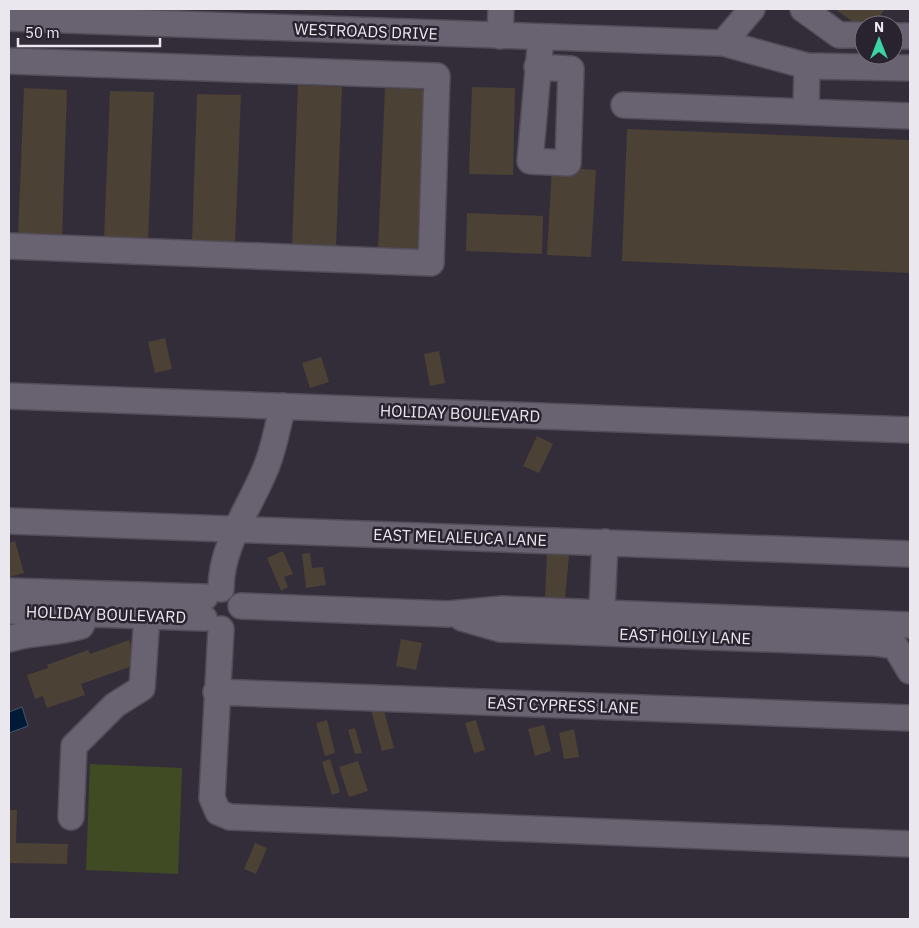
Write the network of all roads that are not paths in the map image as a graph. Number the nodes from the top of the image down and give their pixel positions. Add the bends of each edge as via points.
1 (501, 9) edge
2 (752, 9) edge
3 (803, 9) edge
4 (74, 14) edge
5 (9, 18) edge
6 (261, 18) edge
7 (854, 35) edge
8 (500, 36) junction
9 (541, 37) junction
10 (723, 43) junction
11 (9, 62) edge
12 (807, 66) junction
13 (538, 67) dead end
14 (910, 68) edge
15 (624, 106) dead end
16 (806, 112) junction
17 (910, 116) edge
18 (9, 246) edge
19 (9, 396) edge
20 (283, 406) junction
21 (910, 430) edge
22 (9, 521) edge
23 (236, 529) junction
24 (605, 542) junction
25 (910, 554) edge
26 (9, 591) edge
27 (89, 604) junction
28 (213, 608) junction
29 (9, 611) edge
30 (147, 616) junction
31 (601, 623) junction
32 (910, 625) edge
33 (9, 639) edge
34 (910, 671) edge
35 (216, 692) junction
36 (910, 718) edge
37 (71, 817) dead end
38 (910, 844) edge

1 - 8 street
2 - 10 street
3 - 7 street via 839,35
4 - 5 street, WESTROADS DRIVE
4 - 6 street, WESTROADS DRIVE
6 - 8 street, WESTROADS DRIVE
8 - 9 street, WESTROADS DRIVE
9 - 10 street, WESTROADS DRIVE
9 - 13 street
10 - 12 street, WESTROADS DRIVE
11 - 18 street via 437,76 431,263
12 - 14 street, WESTROADS DRIVE
12 - 16 street
15 - 16 street
16 - 17 street
19 - 20 street, HOLIDAY BOULEVARD
20 - 21 street, HOLIDAY BOULEVARD
20 - 23 street via 266,469
22 - 23 street, EAST MELALEUCA LANE
23 - 24 street, EAST MELALEUCA LANE
23 - 28 street
24 - 25 street, EAST MELALEUCA LANE
24 - 31 street
26 - 27 street, HOLIDAY BOULEVARD
27 - 28 street, HOLIDAY BOULEVARD
27 - 29 street, HOLIDAY BOULEVARD
27 - 30 street, HOLIDAY BOULEVARD
27 - 33 street via 81,626
28 - 30 street, HOLIDAY BOULEVARD
28 - 31 street, EAST HOLLY LANE via 228,627 238,619 241,606 448,614 502,609
28 - 35 street
30 - 37 street via 142,688 115,705 74,746
31 - 32 street, EAST HOLLY LANE
31 - 34 street, EAST HOLLY LANE via 895,646
35 - 36 street, EAST CYPRESS LANE
35 - 38 street via 212,798 218,812 230,817

